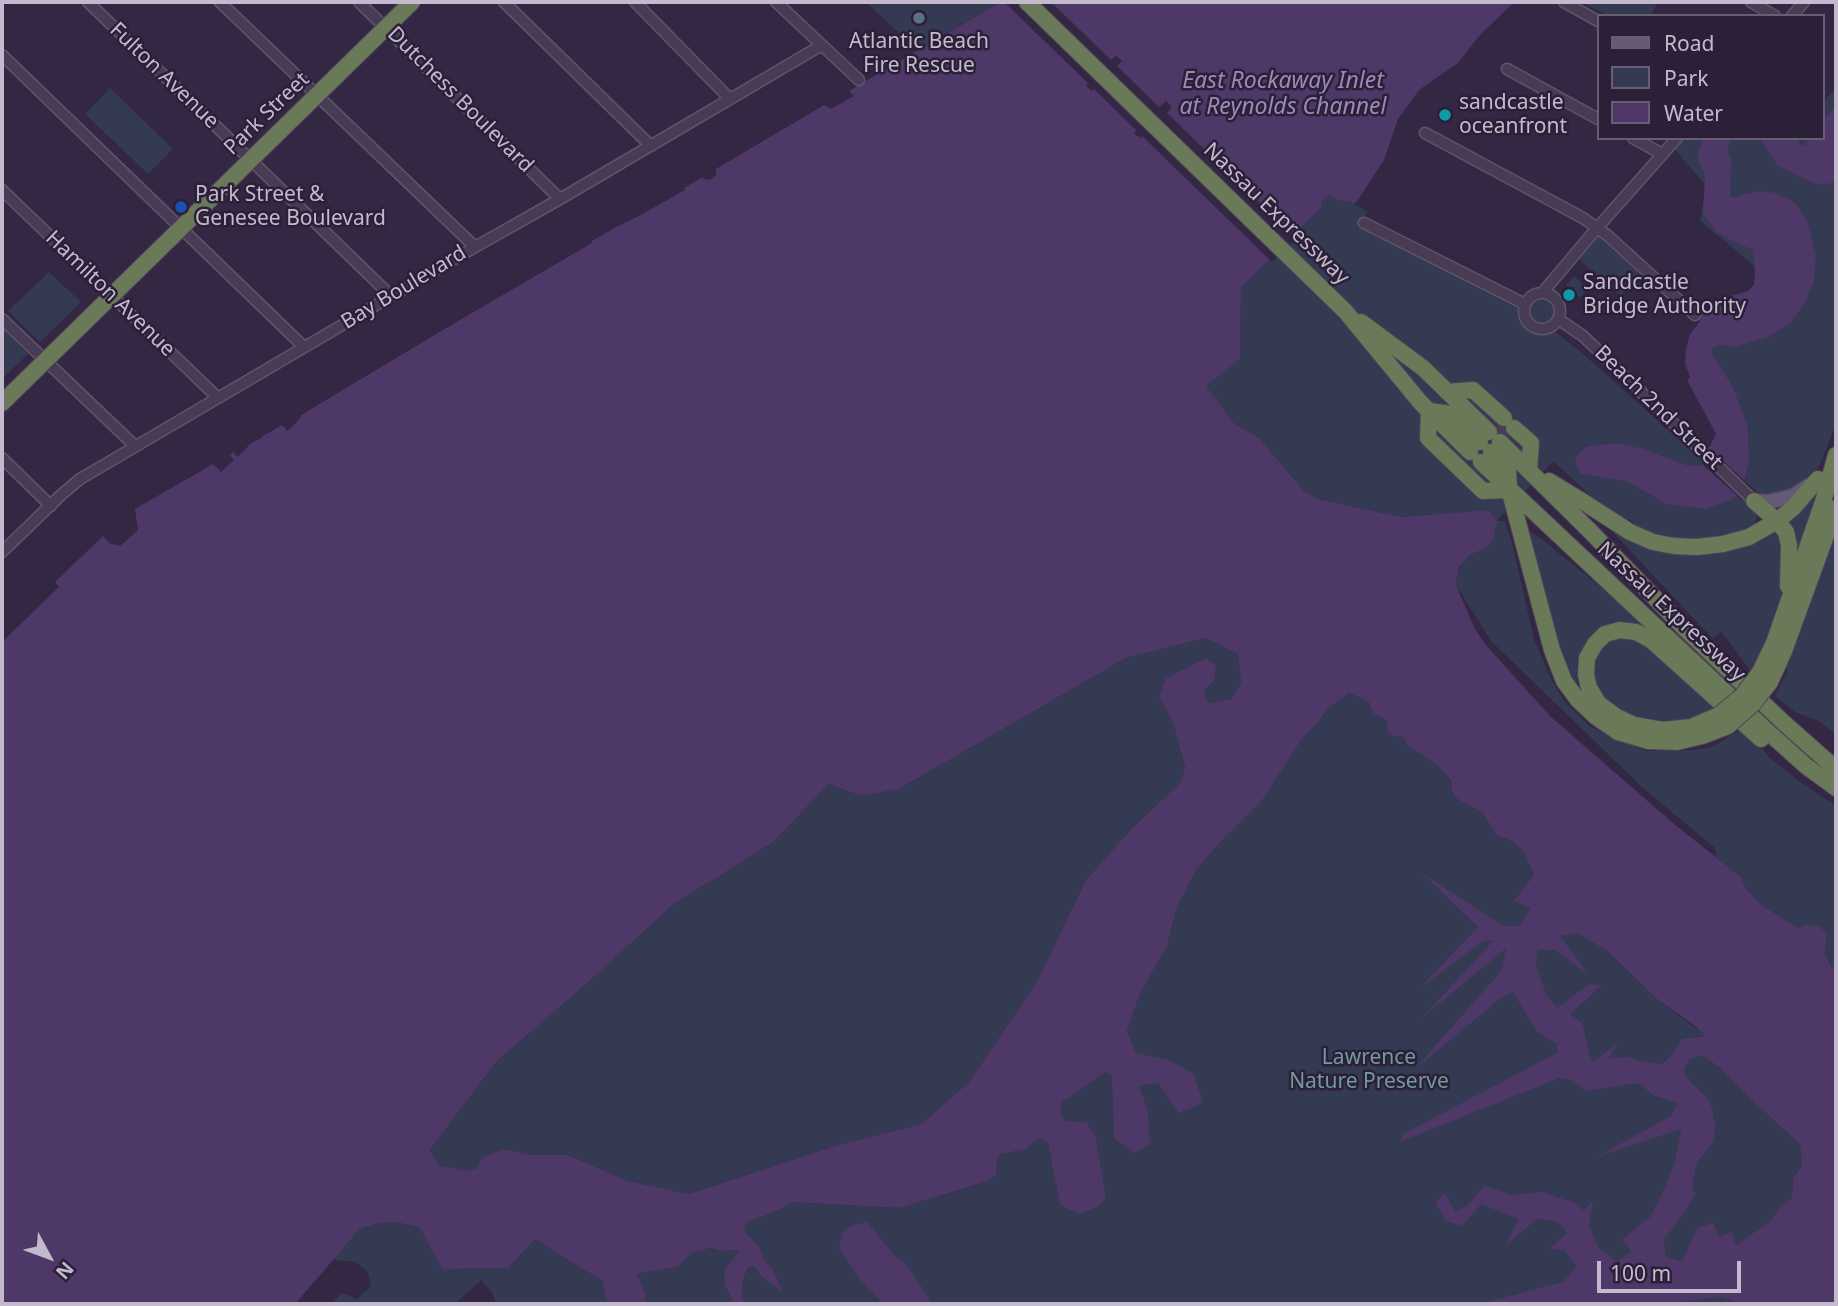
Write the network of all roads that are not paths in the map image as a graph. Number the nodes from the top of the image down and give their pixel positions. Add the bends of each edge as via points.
1 (88, 2) edge
2 (220, 2) edge
3 (359, 2) edge
4 (412, 2) edge
5 (504, 2) edge
6 (635, 2) edge
7 (776, 2) edge
8 (1027, 2) edge
9 (1564, 2) edge
10 (1751, 2) edge
11 (1772, 14) edge
12 (1596, 20) edge
13 (386, 27) junction
14 (822, 45) junction
15 (2, 55) edge
16 (1507, 69) dead end
17 (859, 80) dead end
18 (317, 95) junction
19 (730, 99) junction
20 (1596, 118) edge
21 (1425, 133) dead end
22 (1637, 140) edge
23 (1675, 140) edge
24 (651, 146) junction
25 (1662, 154) junction
26 (251, 159) junction
27 (2, 190) edge
28 (560, 199) junction
29 (1364, 223) dead end
30 (180, 228) junction
31 (1597, 228) junction
32 (475, 247) junction
33 (1543, 292) junction
34 (111, 296) junction
35 (391, 296) junction
36 (1525, 304) junction
37 (1345, 311) junction
38 (1695, 315) dead end
39 (1558, 319) junction
40 (2, 320) edge
41 (304, 347) junction
42 (45, 361) junction
43 (1447, 392) junction
44 (218, 398) junction
45 (2, 403) edge
46 (1429, 411) junction
47 (1488, 444) junction
48 (135, 446) junction
49 (1836, 453) edge
50 (2, 458) edge
51 (1529, 470) junction
52 (1818, 480) junction
53 (1509, 490) junction
54 (1748, 496) junction
55 (51, 506) junction
56 (1836, 508) edge
57 (1777, 521) junction
58 (2, 552) edge
59 (1788, 602) junction
60 (1779, 647) junction
61 (1696, 731) junction
62 (1836, 769) edge
63 (1836, 788) edge
64 (1836, 794) edge

1 - 26 street, Fulton Avenue
2 - 18 street
3 - 13 street, Dutchess Boulevard
4 - 13 highway, Park Street
5 - 24 street
6 - 19 street
7 - 14 street
8 - 37 highway, Nassau Expressway
9 - 12 street
10 - 11 street
13 - 18 highway, Park Street
13 - 28 street, Dutchess Boulevard
14 - 17 street
14 - 19 street, Bay Boulevard
15 - 30 street
16 - 20 street
18 - 26 highway, Park Street
18 - 32 street
19 - 24 street, Bay Boulevard
21 - 31 street
22 - 25 street
23 - 25 street
24 - 28 street, Bay Boulevard
25 - 31 street
26 - 30 highway, Park Street
26 - 35 street, Fulton Avenue
27 - 34 street, Hamilton Avenue
28 - 32 street, Bay Boulevard
29 - 36 street
30 - 34 highway, Park Street
30 - 41 street
31 - 33 street
31 - 38 street
32 - 35 street, Bay Boulevard
33 - 36 street
33 - 39 street, Beach 2nd Street via 1558,302
34 - 42 highway, Park Street
34 - 44 street, Hamilton Avenue
35 - 41 street, Bay Boulevard
36 - 39 street via 1528,322 1538,328 1550,327
37 - 43 highway, Nassau Expressway via 1423,368
37 - 46 highway, Nassau Expressway
39 - 54 street, Beach 2nd Street via 1583,336
40 - 42 street
41 - 44 street, Bay Boulevard
42 - 45 highway, Park Street
42 - 48 street
43 - 47 highway, Nassau Expressway via 1455,409
43 - 47 highway via 1473,390
44 - 48 street, Bay Boulevard
46 - 47 highway, Nassau Expressway
46 - 53 highway via 1428,438 1483,491
47 - 51 highway, Nassau Expressway
47 - 53 highway via 1508,469
47 - 53 highway via 1488,486
48 - 55 street, Bay Boulevard via 80,479
49 - 52 main road
49 - 59 highway
50 - 55 street
51 - 57 highway via 1653,542 1697,547 1723,544 1749,537
51 - 62 highway, Nassau Expressway via 1683,627
52 - 54 main road via 1793,496 1766,502
52 - 57 highway
53 - 61 highway via 1552,650 1564,681 1578,700 1618,732 1649,741 1677,742
53 - 63 highway, Nassau Expressway via 1767,731
54 - 57 highway
55 - 58 street, Bay Boulevard
56 - 60 highway
57 - 59 highway via 1789,545
59 - 60 highway
60 - 61 highway, bridge via 1742,696
61 - 64 highway via 1634,726 1599,704 1586,675 1587,658 1595,644 1605,634 1620,630 1651,640 1757,736

